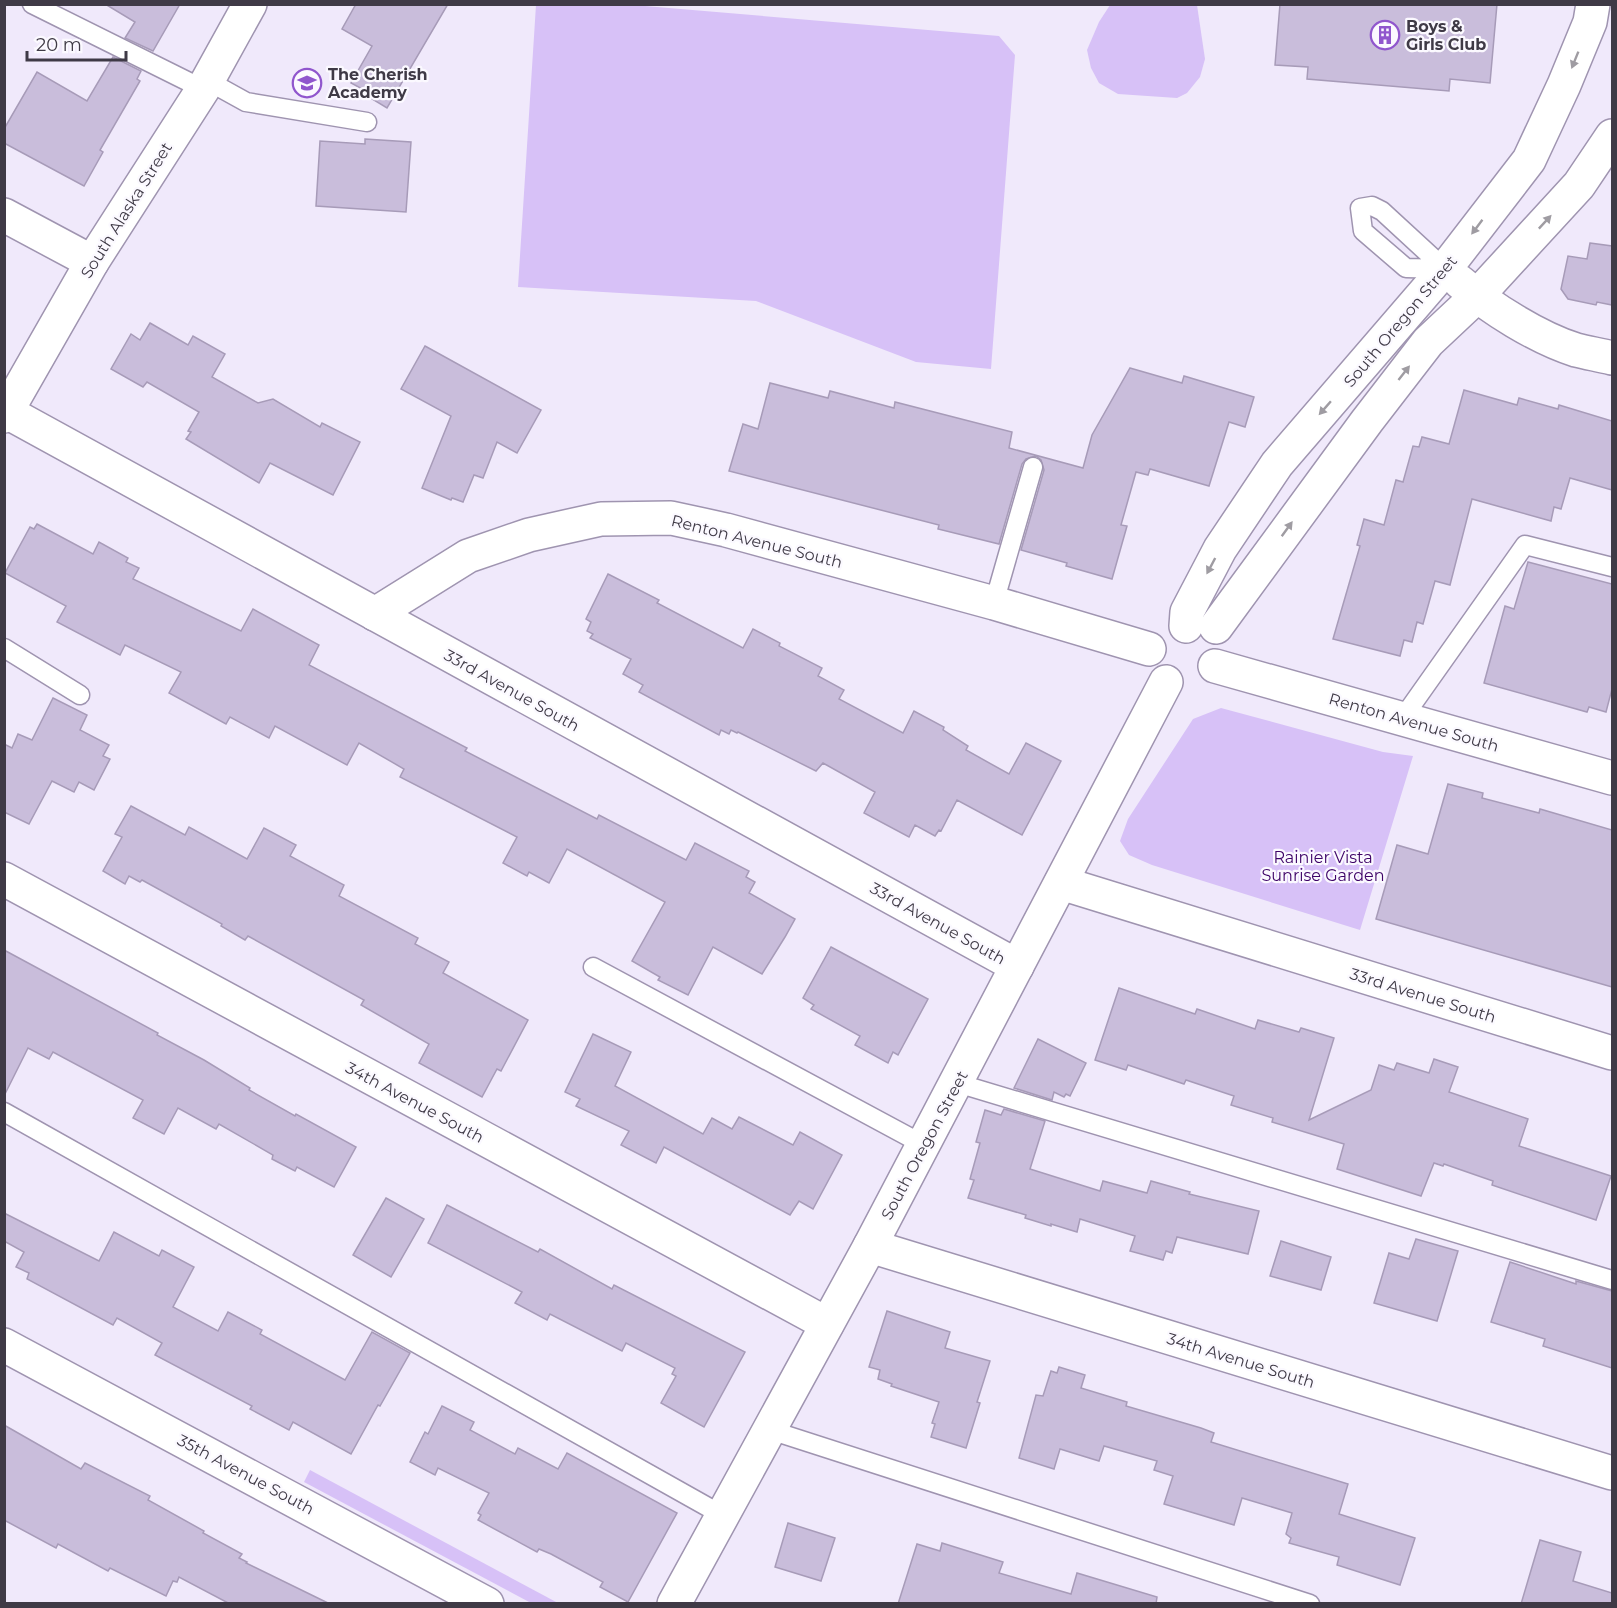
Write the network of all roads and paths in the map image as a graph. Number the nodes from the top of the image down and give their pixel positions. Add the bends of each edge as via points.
1 (32, 4) edge
2 (250, 4) edge
3 (1593, 4) edge
4 (206, 85) junction
5 (367, 122) dead end
6 (1612, 136) edge
7 (4, 215) edge
8 (93, 261) junction
9 (1446, 269) junction
10 (1477, 296) junction
11 (1612, 358) edge
12 (6, 414) edge
13 (1033, 467) dead end
14 (1612, 567) edge
15 (994, 603) junction
16 (375, 614) junction
17 (1201, 627) junction
18 (4, 648) edge
19 (1149, 649) junction
20 (1215, 666) junction
21 (1166, 682) junction
22 (80, 695) dead end
23 (1402, 719) junction
24 (1612, 778) edge
25 (4, 879) edge
26 (1061, 883) junction
27 (1017, 966) junction
28 (593, 967) dead end
29 (1612, 1053) edge
30 (957, 1083) junction
31 (4, 1112) edge
32 (924, 1145) junction
33 (870, 1246) junction
34 (1612, 1280) edge
35 (827, 1324) junction
36 (4, 1345) edge
37 (770, 1430) junction
38 (1612, 1473) edge
39 (722, 1515) junction
40 (486, 1604) edge
41 (674, 1604) edge
42 (1310, 1604) edge

1 - 4 lane
2 - 4 street, South Alaska Street
3 -> 9 street, South Oregon Street via 1590,22 1529,160
4 - 5 lane via 246,102
4 - 8 street, South Alaska Street
10 -> 6 street via 1579,185
7 - 8 street
8 - 12 street, South Alaska Street
9 - 9 lane via 1382,211 1372,206 1360,208 1363,231 1406,268
9 - 10 street
9 -> 17 street, South Oregon Street via 1277,464 1221,549 1187,612
10 - 11 street via 1528,328 1575,349
17 -> 10 street via 1428,342
12 - 16 street, 33rd Avenue South
13 - 15 lane
14 - 23 lane via 1525,546
15 - 16 street, Renton Avenue South via 671,518 601,519 468,556
15 - 19 street, Renton Avenue South
16 - 27 street, 33rd Avenue South
17 - 19 street via 1168,629
17 - 20 street via 1225,646
18 - 22 lane
19 - 21 street via 1151,671
20 - 21 street via 1210,672 1185,681
20 - 23 street, Renton Avenue South
21 - 26 street, South Oregon Street
23 - 24 street, Renton Avenue South
25 - 35 street, 34th Avenue South
26 - 27 street, South Oregon Street
26 - 29 street, 33rd Avenue South
27 - 30 street, South Oregon Street
28 - 32 lane
30 - 32 street, South Oregon Street
30 - 34 lane
31 - 39 lane
32 - 33 street, South Oregon Street
33 - 35 street, South Oregon Street
33 - 38 street, 34th Avenue South
35 - 37 street, South Oregon Street
36 - 40 street, 35th Avenue South
37 - 39 street, South Oregon Street
37 - 42 lane
39 - 41 street, South Oregon Street

